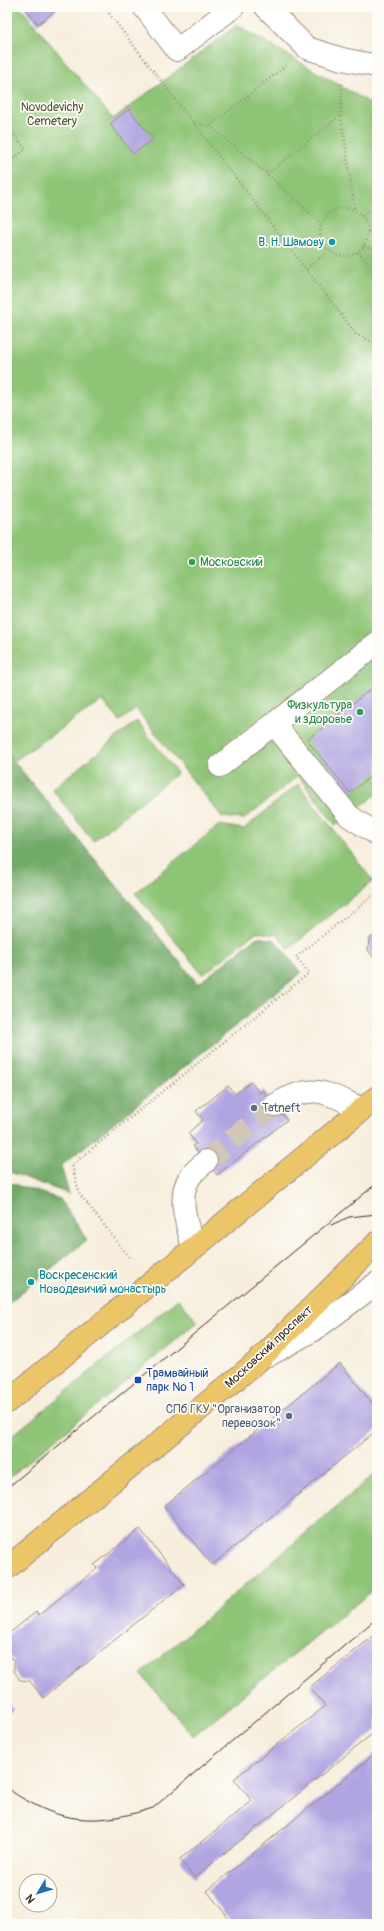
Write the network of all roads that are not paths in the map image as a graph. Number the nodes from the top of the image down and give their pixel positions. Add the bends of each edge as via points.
1 (144, 7) edge
2 (233, 7) edge
3 (266, 7) edge
4 (377, 66) edge
5 (377, 643) edge
6 (274, 724) junction
7 (220, 766) dead end
8 (377, 834) edge
9 (370, 1103) edge
10 (275, 1105) tunnel mouth
11 (206, 1161) tunnel mouth
12 (377, 1242) edge
13 (193, 1248) junction
14 (377, 1284) edge
15 (258, 1361) junction
16 (7, 1402) edge
17 (7, 1568) edge

1 - 2 street via 177,50
3 - 4 street via 307,48
5 - 6 street
6 - 7 street
6 - 8 street via 348,816
9 - 10 street via 326,1093 303,1092 291,1095
9 - 13 main road
11 - 13 street via 190,1178 184,1190 184,1209
12 - 15 main road, Московский проспект
13 - 16 main road
14 - 15 street via 315,1329
15 - 17 main road, Московский проспект

